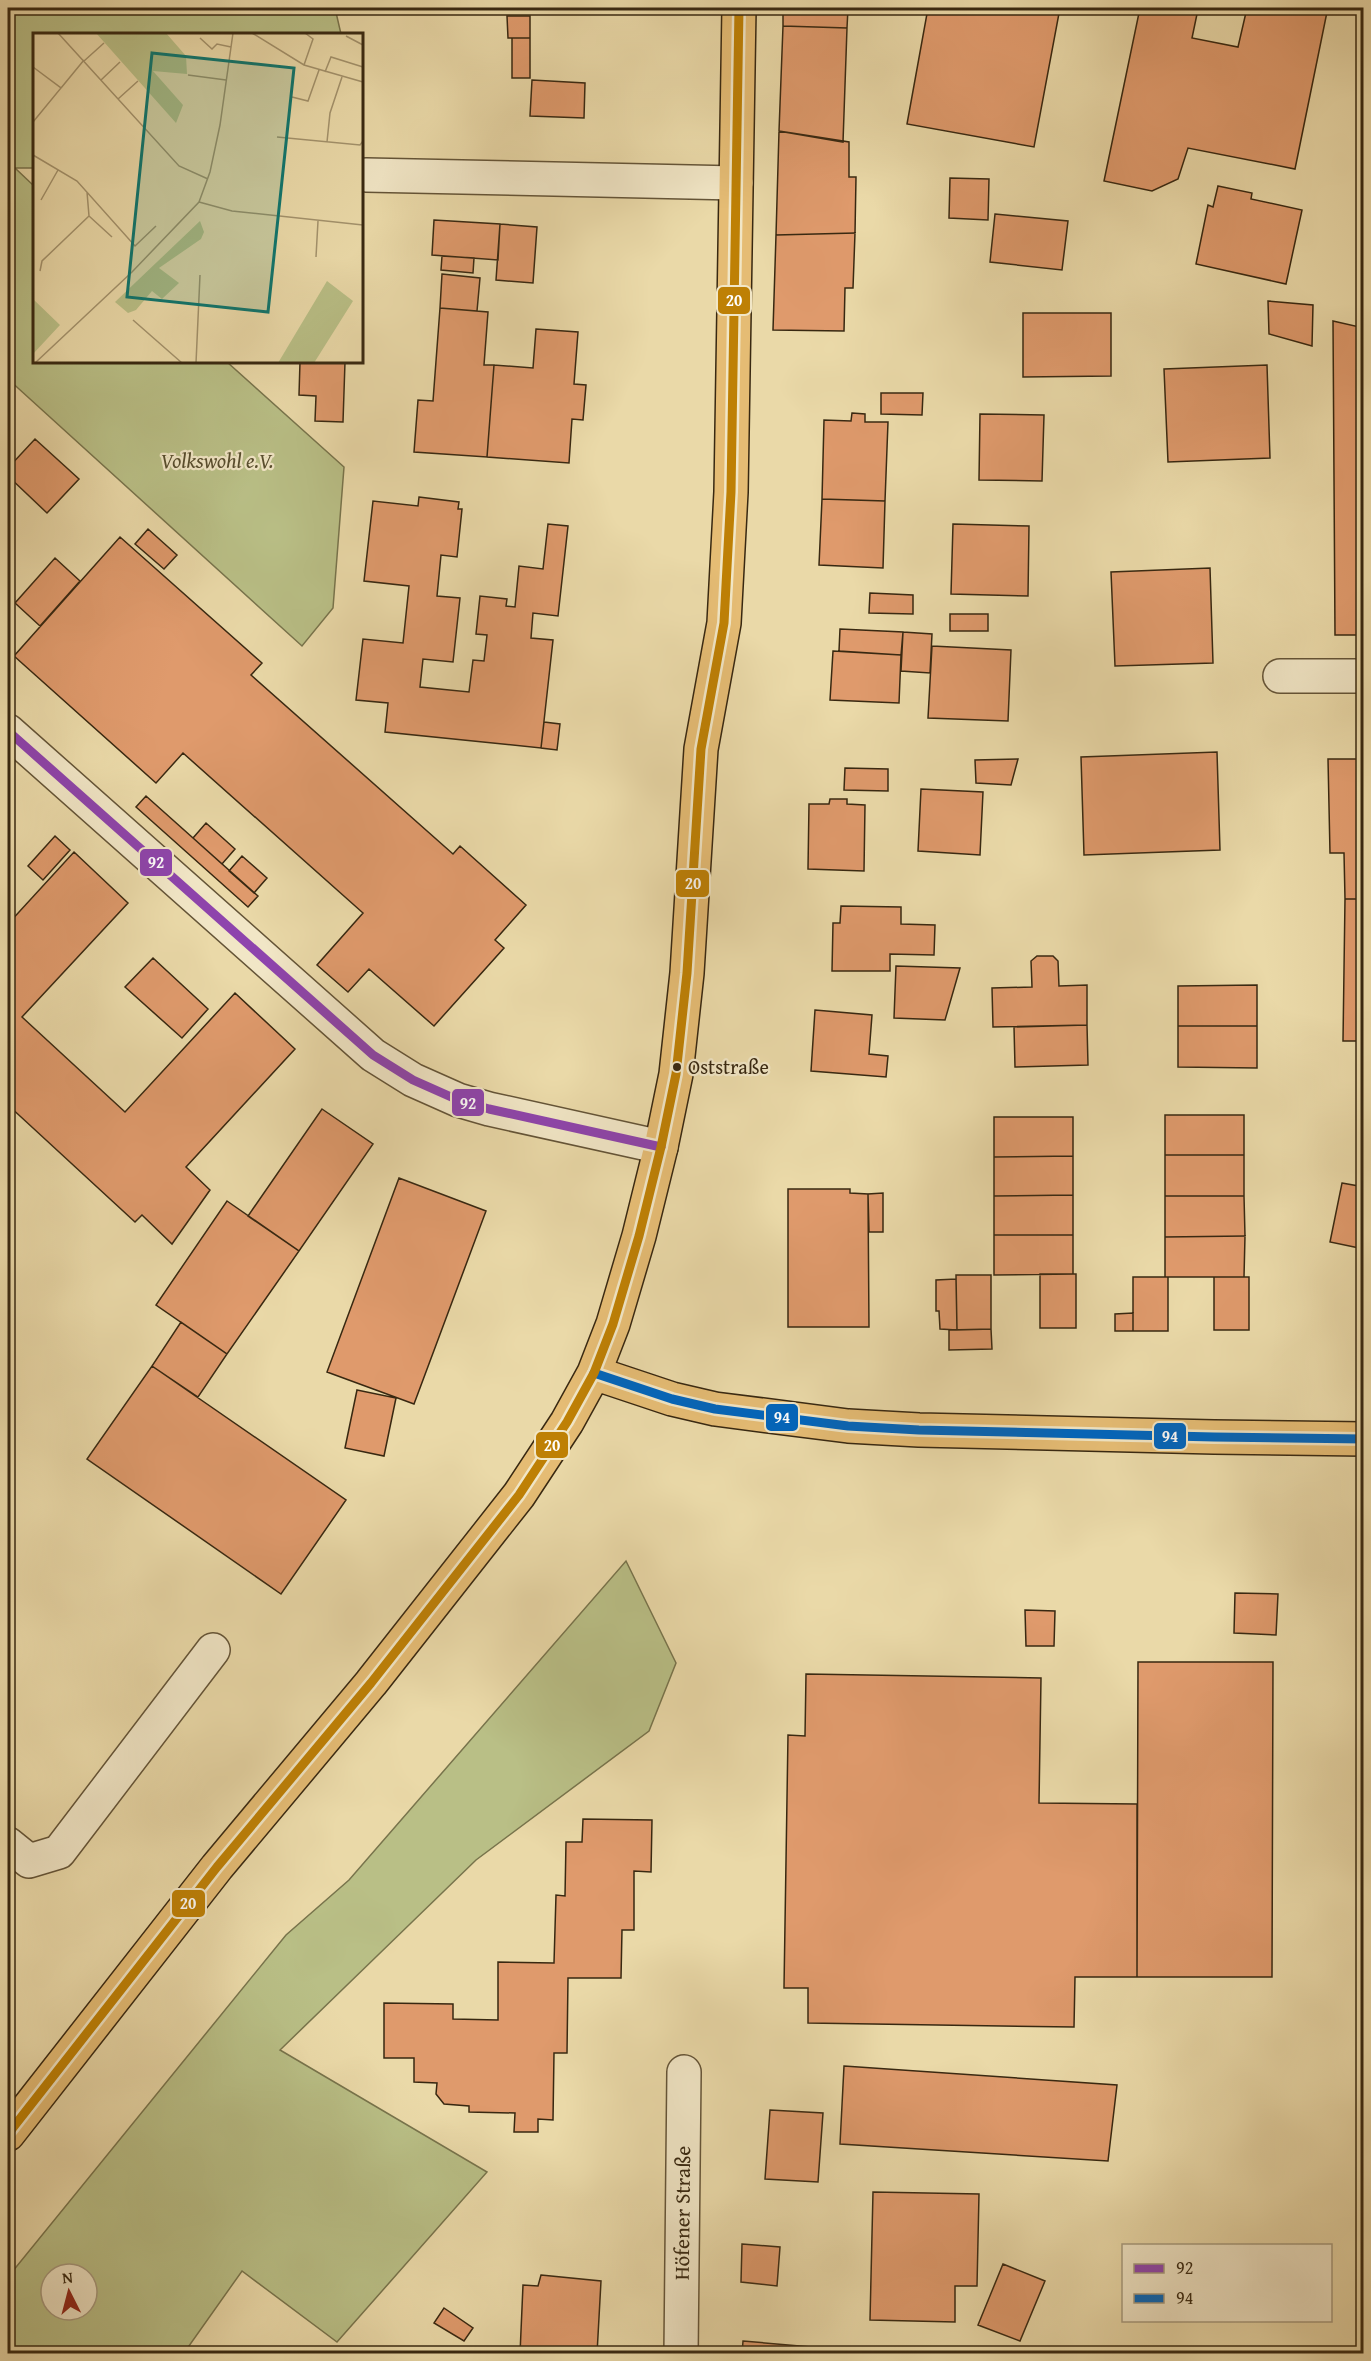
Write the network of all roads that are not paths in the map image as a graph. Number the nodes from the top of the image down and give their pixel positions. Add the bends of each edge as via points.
1 (739, 8) edge
2 (366, 175) dead end
3 (736, 183) junction
4 (1280, 676) dead end
5 (1364, 676) edge
6 (8, 731) edge
7 (662, 1147) junction
8 (594, 1373) junction
9 (1364, 1438) edge
10 (213, 1650) dead end
11 (8, 1844) edge
12 (684, 2072) dead end
13 (8, 2134) edge
14 (681, 2354) edge

1 - 3 main road
2 - 3 street
3 - 7 main road via 730,523 724,623 701,749 683,1014
4 - 5 street
6 - 7 street via 372,1055 413,1080 458,1100
7 - 8 main road via 613,1324
8 - 9 main road via 715,1409 848,1426
8 - 13 main road via 519,1495
10 - 11 street via 59,1852 29,1861
12 - 14 street, Höfener Straße

